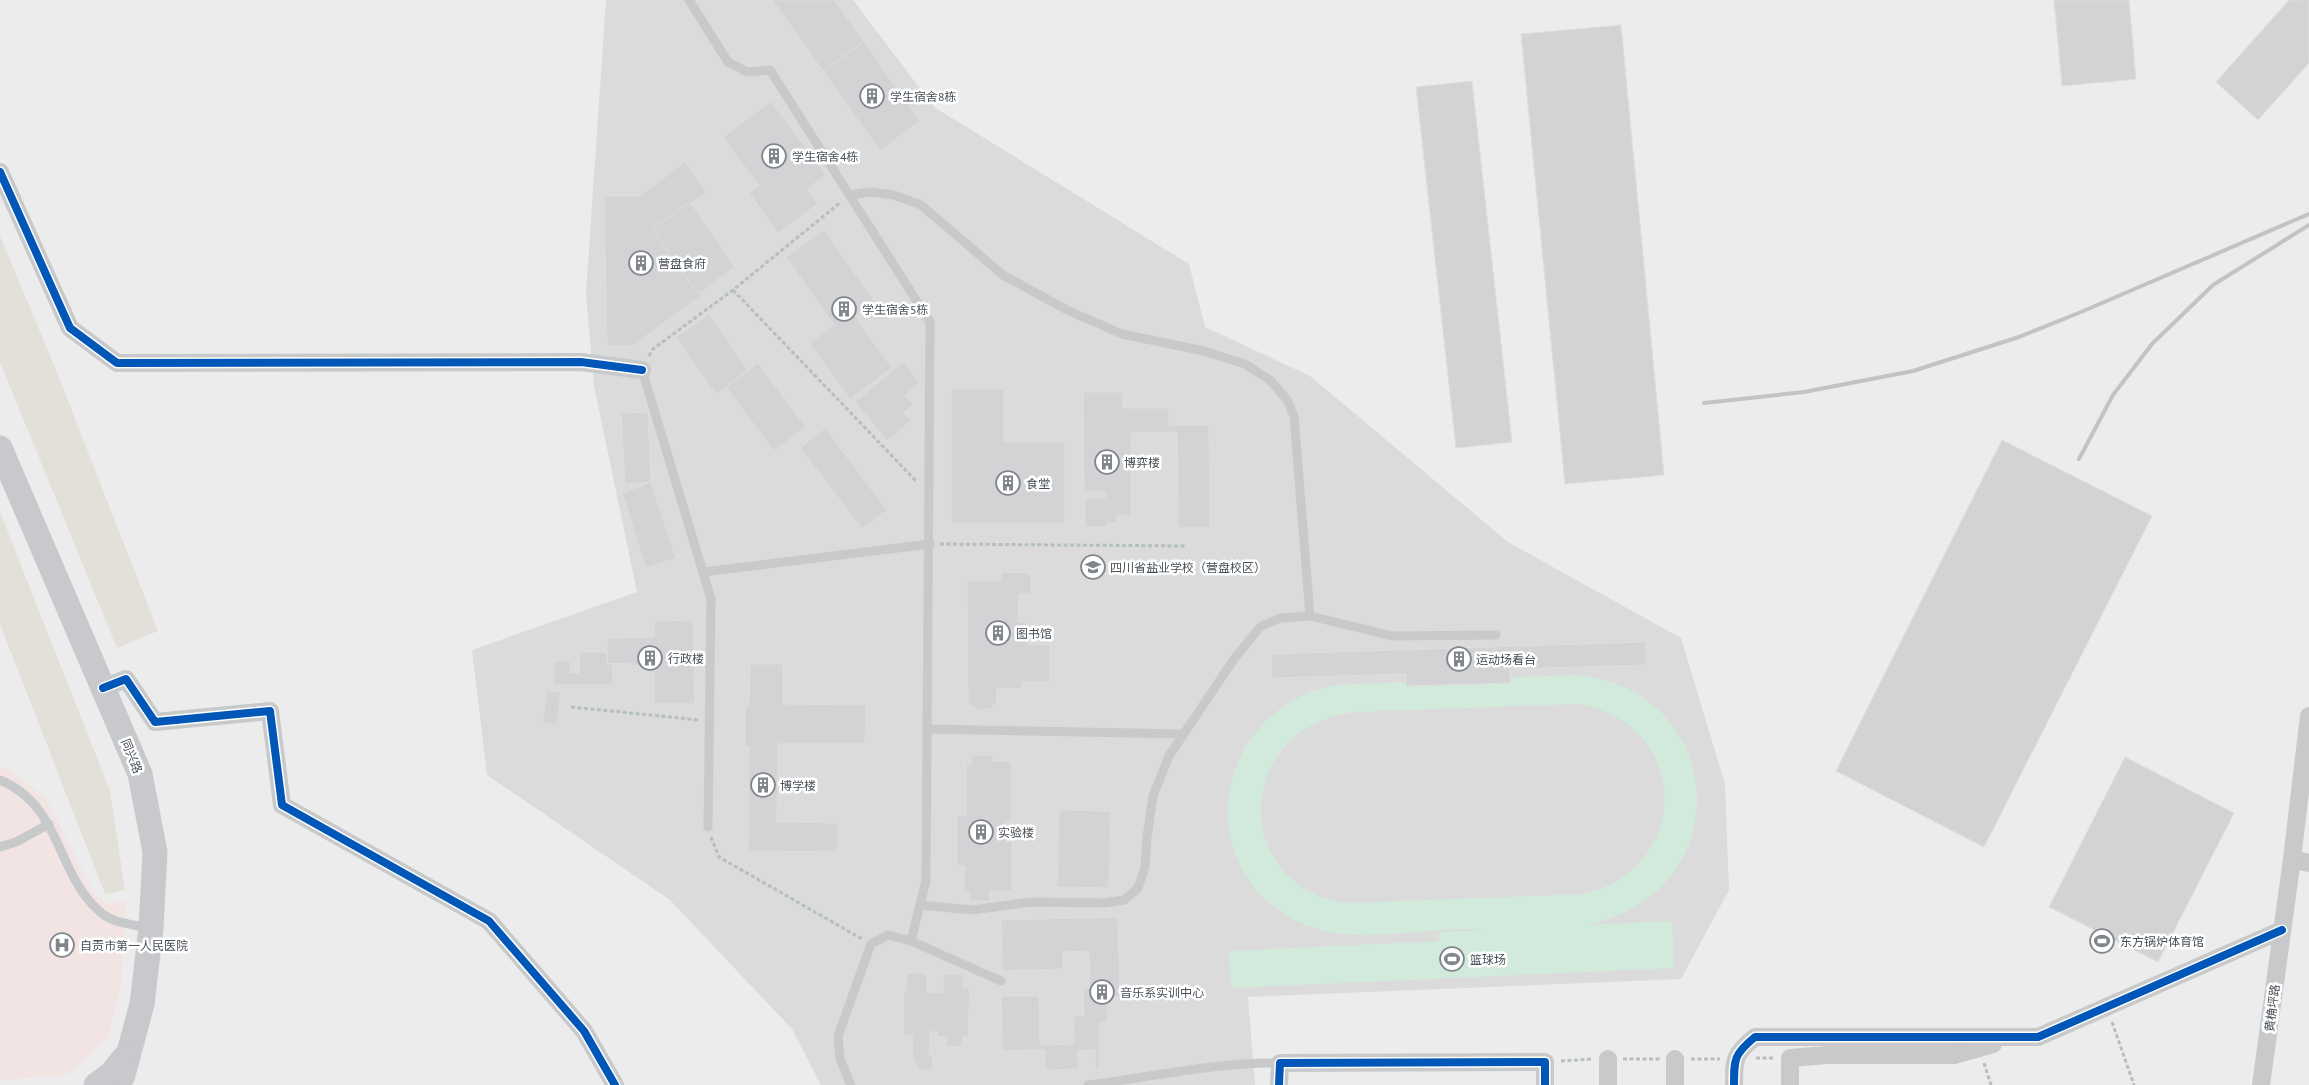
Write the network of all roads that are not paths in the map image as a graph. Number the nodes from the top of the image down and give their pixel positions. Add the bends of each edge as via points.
1 (689, 0) edge
2 (0, 172) edge
3 (849, 195) junction
4 (642, 370) joint
5 (0, 448) edge
6 (930, 544) junction
7 (703, 572) junction
8 (1310, 616) junction
9 (1496, 635) dead end
10 (103, 688) junction
11 (2309, 716) edge
12 (928, 728) junction
13 (1184, 734) junction
14 (0, 780) edge
15 (49, 824) junction
16 (708, 827) road end
17 (0, 847) edge
18 (2301, 861) edge
19 (920, 905) junction
20 (151, 928) junction
21 (2282, 930) junction
22 (911, 941) junction
23 (1001, 981) dead end
24 (2012, 1038) junction
25 (1608, 1058) road end
26 (1675, 1059) road end
27 (1280, 1063) junction
28 (122, 1074) edge
29 (96, 1085) edge
30 (615, 1085) edge
31 (851, 1085) edge
32 (1088, 1085) edge
33 (1279, 1085) edge
34 (1545, 1085) edge
35 (1608, 1085) edge
36 (1675, 1085) edge
37 (1734, 1085) edge
38 (1790, 1085) edge
39 (2261, 1085) edge

1 - 3 lane via 728,62 747,72 770,70
2 - 4 street via 70,328 117,362 581,362
3 - 6 lane via 930,322
3 - 8 lane via 870,192 894,195 921,206 1003,275 1067,310 1122,334 1245,364 1271,381 1287,400 1294,416
4 - 7 lane
5 - 10 main road, 同兴路
6 - 7 lane
6 - 12 lane
7 - 16 lane via 711,599
8 - 9 lane via 1392,636
8 - 13 lane via 1280,618 1260,627 1234,659
10 - 20 main road, 同兴路 via 140,774 155,852
10 - 30 street via 126,679 155,722 270,710 282,805 489,921 584,1031
11 - 18 street, 黄桷坪路
12 - 13 lane
12 - 19 lane via 926,881
13 - 19 lane via 1170,756 1153,796 1145,867 1138,888 1124,900 1104,904 1030,902 972,910
14 - 15 lane via 29,799
15 - 17 lane
15 - 20 lane via 82,891 98,911 116,921
18 - 21 street, 黄桷坪路
19 - 22 lane
20 - 28 main road, 同兴路 via 142,1004
21 - 24 street via 2038,1037
21 - 39 street, 黄桷坪路
22 - 23 lane
22 - 31 lane via 888,935 870,944 838,1036 840,1059
24 - 37 street via 1755,1037 1739,1050
24 - 38 street via 1954,1055 1790,1058
25 - 35 street
26 - 36 street
27 - 32 lane via 1208,1066
27 - 33 street
27 - 34 street via 1545,1062
28 - 29 main road via 110,1074

